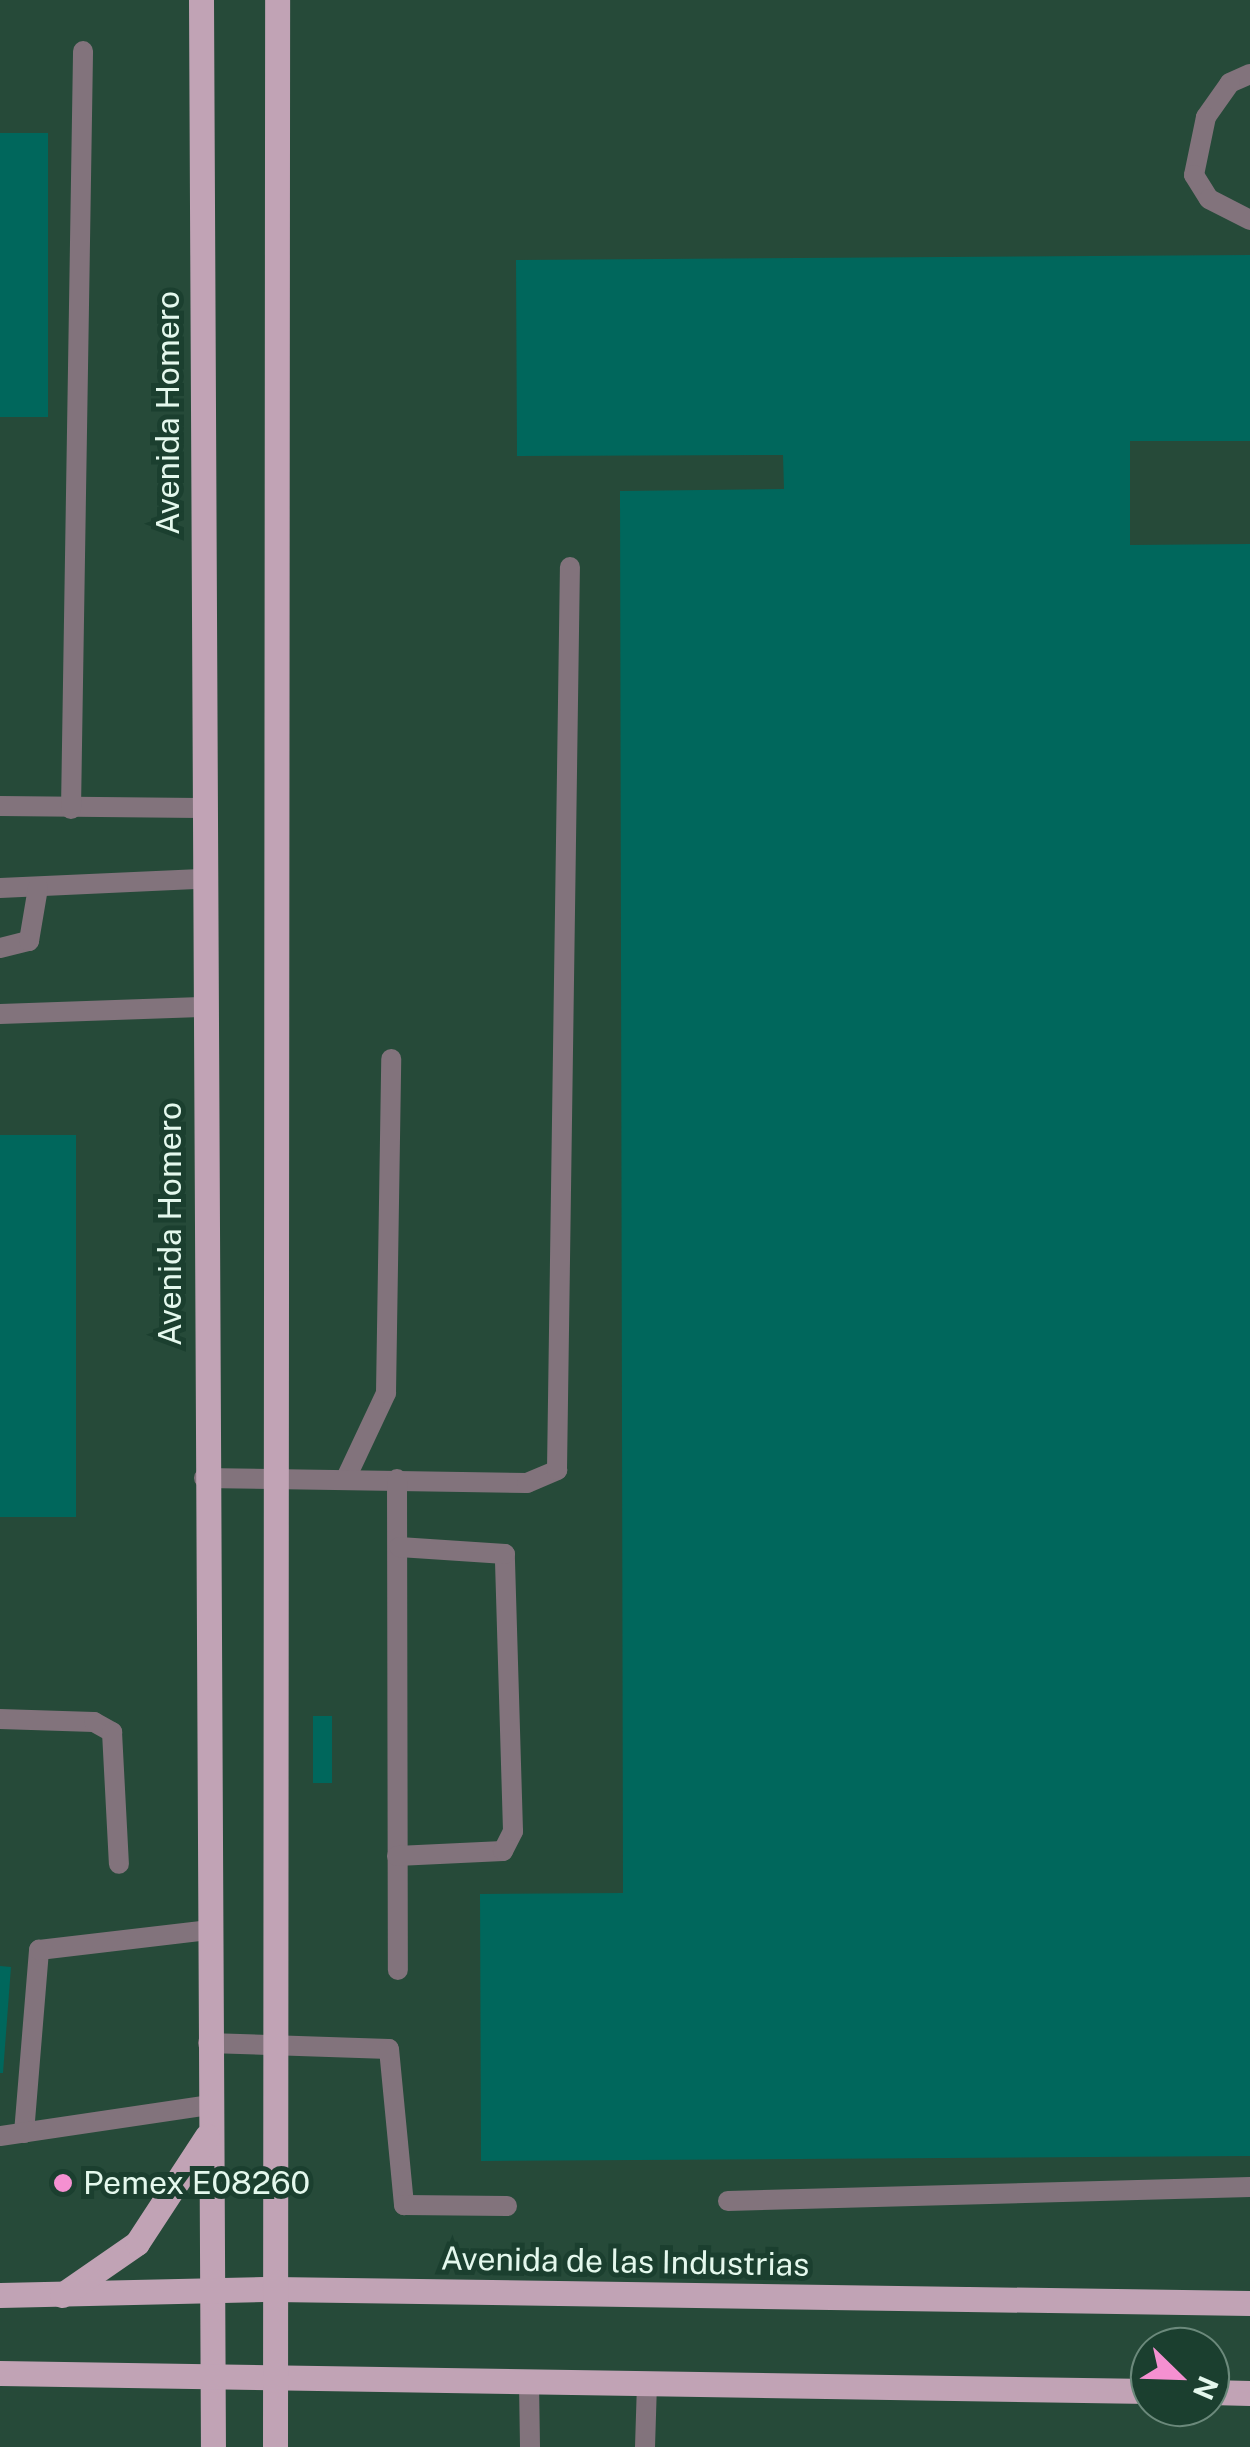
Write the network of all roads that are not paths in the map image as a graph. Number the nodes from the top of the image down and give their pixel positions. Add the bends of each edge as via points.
1 (201, 0) edge
2 (277, 0) edge
3 (83, 51) dead end
4 (1250, 74) edge
5 (1250, 220) edge
6 (570, 567) dead end
7 (0, 806) edge
8 (200, 808) junction
9 (71, 809) junction
10 (202, 879) junction
11 (0, 888) edge
12 (38, 888) junction
13 (0, 948) edge
14 (202, 1007) junction
15 (0, 1014) edge
16 (391, 1059) dead end
17 (347, 1476) junction
18 (204, 1478) junction
19 (397, 1479) junction
20 (274, 1480) junction
21 (399, 1547) junction
22 (0, 1719) edge
23 (397, 1856) junction
24 (119, 1864) dead end
25 (208, 1930) junction
26 (398, 1970) dead end
27 (208, 2043) junction
28 (274, 2043) junction
29 (209, 2104) junction
30 (209, 2132) junction
31 (24, 2133) junction
32 (0, 2136) edge
33 (1250, 2186) edge
34 (728, 2202) dead end
35 (507, 2206) dead end
36 (212, 2290) junction
37 (274, 2290) junction
38 (0, 2295) edge
39 (62, 2295) junction
40 (1250, 2303) edge
41 (0, 2373) edge
42 (276, 2376) junction
43 (212, 2378) junction
44 (529, 2382) junction
45 (647, 2384) junction
46 (1130, 2391) edge
47 (213, 2447) edge
48 (275, 2447) edge
49 (530, 2447) edge
50 (645, 2447) edge

1 - 8 main road, Avenida Homero
2 - 20 main road
3 - 9 lane
4 - 5 lane via 1230,83 1194,150 1194,175 1209,199
6 - 19 lane via 557,1470 527,1483
7 - 9 lane
8 - 9 lane
8 - 10 main road, Avenida Homero
10 - 12 lane
10 - 14 main road, Avenida Homero
11 - 12 lane
12 - 13 lane via 29,941
14 - 15 lane
14 - 18 main road, Avenida Homero
16 - 17 lane via 386,1393
17 - 19 lane
17 - 20 lane
18 - 20 lane
18 - 25 main road, Avenida Homero
19 - 21 lane
20 - 28 main road
21 - 23 lane
21 - 23 lane via 496,1549 508,1560 513,1831 503,1850
22 - 24 lane via 94,1722 112,1732
23 - 26 lane
25 - 27 main road, Avenida Homero
25 - 31 lane via 39,1950
27 - 28 lane
27 - 29 main road, Avenida Homero
28 - 35 lane via 390,2049 404,2204
28 - 37 main road
29 - 30 main road, Avenida Homero
29 - 31 lane
30 - 36 main road, Avenida Homero
30 - 39 main road via 181,2188 137,2242
31 - 32 lane
33 - 34 lane
36 - 37 main road, Avenida de las Industrias
36 - 39 main road, Avenida de las Industrias
36 - 43 main road, Avenida Homero
37 - 40 main road, Avenida de las Industrias
37 - 42 main road
38 - 39 main road, Avenida de las Industrias
41 - 43 main road
42 - 43 main road
42 - 44 main road
42 - 48 main road
43 - 47 main road, Avenida Homero
44 - 45 main road
44 - 49 lane
45 - 46 main road
45 - 50 lane

